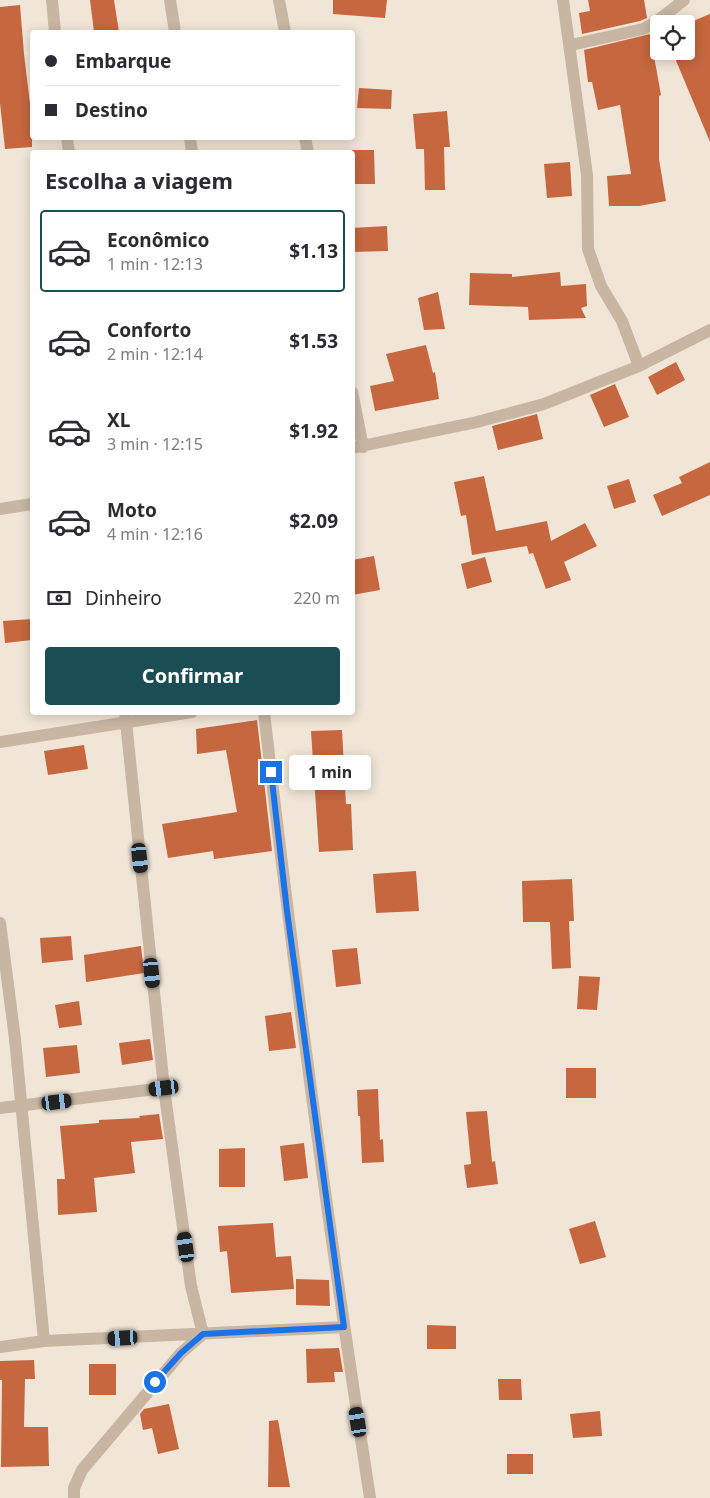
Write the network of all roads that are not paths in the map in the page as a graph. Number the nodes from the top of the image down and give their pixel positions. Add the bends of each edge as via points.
1 (52, 0) edge
2 (170, 0) edge
3 (279, 0) edge
4 (563, 0) edge
5 (684, 0) edge
6 (55, 30) edge
7 (175, 30) edge
8 (285, 30) edge
9 (570, 45) junction
10 (710, 330) edge
11 (639, 366) junction
12 (355, 420) edge
13 (358, 448) edge
14 (30, 504) edge
15 (0, 509) edge
16 (158, 715) edge
17 (264, 715) edge
18 (125, 718) edge
19 (0, 742) edge
20 (0, 923) edge
21 (164, 1088) junction
22 (21, 1106) junction
23 (0, 1108) edge
24 (344, 1327) junction
25 (203, 1334) junction
26 (44, 1341) junction
27 (0, 1347) edge
28 (74, 1498) edge
29 (370, 1498) edge

1 - 6 street
2 - 7 street
3 - 8 street
4 - 9 street
5 - 9 street via 643,29
9 - 11 street via 587,175 588,249 601,286 622,321
10 - 11 street
11 - 13 street via 544,404
12 - 13 street
14 - 15 street
16 - 18 street
17 - 24 street via 287,911
18 - 19 street
18 - 21 street
20 - 22 street
21 - 22 street
21 - 25 street via 191,1286
22 - 23 street
22 - 26 street
24 - 25 street
24 - 29 street
25 - 26 street
25 - 28 street via 181,1353 82,1470 74,1488
26 - 27 street

